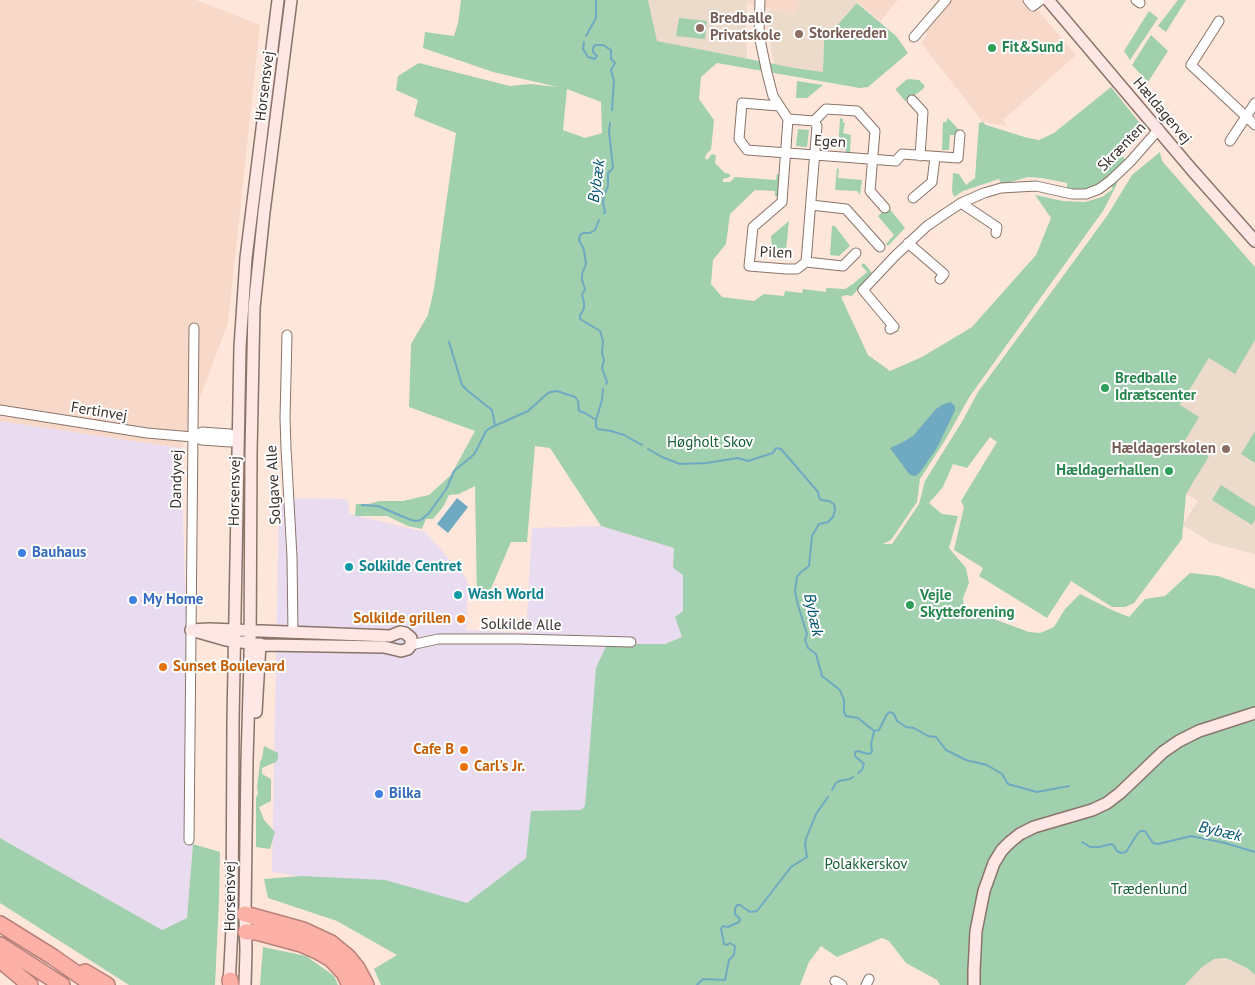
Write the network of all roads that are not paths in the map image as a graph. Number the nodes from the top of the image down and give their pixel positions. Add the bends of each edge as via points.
1 (278, 0) edge
2 (291, 0) edge
3 (760, 0) edge
4 (946, 0) edge
5 (1028, 0) edge
6 (1041, 0) edge
7 (1048, 0) edge
8 (1219, 21) dead end
9 (914, 38) dead end
10 (912, 100) dead end
11 (1255, 103) edge
12 (779, 106) junction
13 (1246, 116) junction
14 (788, 119) junction
15 (814, 121) junction
16 (1255, 125) edge
17 (1159, 129) junction
18 (960, 135) dead end
19 (1230, 141) dead end
20 (786, 153) junction
21 (815, 155) junction
22 (920, 156) junction
23 (935, 157) junction
24 (873, 160) junction
25 (914, 198) dead end
26 (961, 204) junction
27 (811, 205) junction
28 (885, 208) dead end
29 (996, 232) dead end
30 (1255, 241) edge
31 (908, 243) junction
32 (880, 247) dead end
33 (856, 253) dead end
34 (806, 262) junction
35 (940, 279) dead end
36 (194, 328) dead end
37 (890, 329) dead end
38 (287, 335) dead end
39 (0, 410) edge
40 (234, 436) junction
41 (193, 437) junction
42 (251, 438) junction
43 (250, 533) junction
44 (191, 630) junction
45 (293, 633) junction
46 (245, 637) junction
47 (411, 641) junction
48 (631, 642) dead end
49 (1255, 713) edge
50 (247, 761) junction
51 (188, 840) dead end
52 (240, 923) junction
53 (0, 924) edge
54 (0, 945) edge
55 (53, 957) junction
56 (0, 960) edge
57 (230, 983) edge
58 (30, 985) edge
59 (62, 985) edge
60 (93, 985) edge
61 (108, 985) edge
62 (245, 985) edge
63 (350, 985) edge
64 (366, 985) edge
65 (974, 985) edge

1 - 40 main road, Horsensvej via 246,258
2 - 42 main road, Horsensvej via 254,308
3 - 12 street via 759,35 773,96
4 - 9 street
5 - 6 street via 1034,6
7 - 17 main road, Hældagervej
8 - 13 street via 1191,65
10 - 22 street via 923,112
11 - 13 street
12 - 14 street
12 - 20 street, Egen via 742,103 739,139 747,150
13 - 16 street
13 - 19 street
14 - 15 street
14 - 20 street
15 - 21 street via 817,126
15 - 24 street via 826,109 857,111 875,131
17 - 26 street, Skrænten via 1111,180 1086,194 1036,186 1001,188
17 - 30 main road, Hældagervej
18 - 23 street, Egen via 958,158
20 - 21 street, Egen
20 - 34 street, Pilen via 782,202 753,227 749,266 797,269
21 - 24 street, Egen
21 - 27 street
22 - 23 street, Egen
22 - 24 street, Egen via 902,154 896,161
23 - 25 street via 932,182
24 - 28 street via 870,191
26 - 29 street via 997,227
26 - 31 street, Skrænten
27 - 32 street via 846,209
27 - 34 street
31 - 35 street via 944,274
31 - 37 street, Skrænten via 863,290 894,327
33 - 34 street via 843,266
36 - 41 street, Dandyvej
38 - 45 street, Solgave Alle via 285,418
39 - 41 street, Fertinvej
40 - 41 street, Fertinvej via 230,442
40 - 42 main road
40 - 43 main road via 244,442 245,512
40 - 46 main road, Horsensvej via 236,557
41 - 44 street, Dandyvej
42 - 43 main road, Horsensvej
43 - 46 main road, Horsensvej
44 - 46 main road via 221,639
44 - 51 street, Dandyvej
45 - 46 main road, Solkilde Alle
45 - 47 main road, Solkilde Alle via 390,636 400,632
46 - 47 main road, Solkilde Alle via 384,646 401,651 408,649
46 - 50 main road, Horsensvej
46 - 50 main road via 254,744
46 - 52 main road, Horsensvej via 233,721 233,839
47 - 48 street, Solkilde Alle
49 - 65 main road via 1179,740 1107,803 1034,827 1010,842 994,863 984,892 976,931
50 - 52 main road, Horsensvej
52 - 57 main road, Horsensvej
52 - 62 main road, Horsensvej
52 - 63 highway via 256,932 317,951 344,972
52 - 64 highway via 303,930 331,943 348,957
53 - 55 highway
54 - 59 highway
55 - 60 highway
55 - 61 highway
56 - 58 highway

